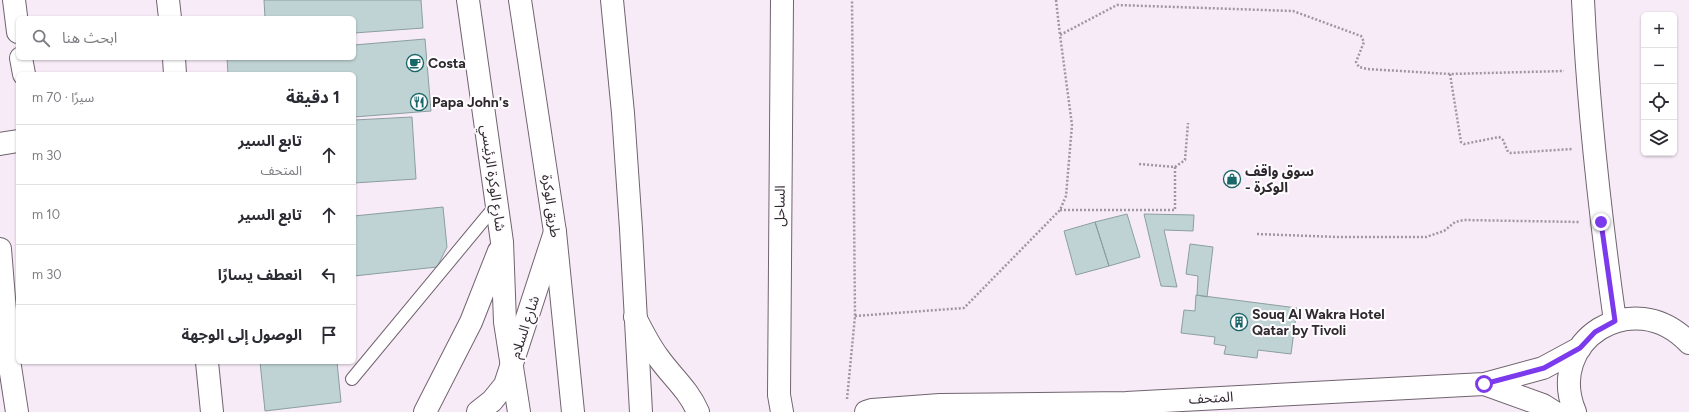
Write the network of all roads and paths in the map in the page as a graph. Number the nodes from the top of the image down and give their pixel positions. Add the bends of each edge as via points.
1 (14, 0) edge
2 (168, 0) edge
3 (468, 0) edge
4 (520, 0) edge
5 (612, 0) edge
6 (782, 0) edge
7 (852, 0) edge
8 (1056, 0) edge
9 (1583, 0) edge
10 (16, 16) edge
11 (170, 16) edge
12 (1060, 35) junction
13 (21, 60) edge
14 (174, 60) edge
15 (1586, 70) junction
16 (24, 72) edge
17 (175, 72) edge
18 (1450, 74) junction
19 (1188, 123) dead end
20 (16, 141) edge
21 (0, 144) edge
22 (1595, 148) junction
23 (1139, 164) dead end
24 (1175, 167) junction
25 (496, 204) junction
26 (1060, 210) junction
27 (1601, 222) junction
28 (555, 232) junction
29 (1257, 234) dead end
30 (502, 242) junction
31 (0, 249) edge
32 (855, 316) junction
33 (635, 317) junction
34 (1615, 321) junction
35 (1689, 343) edge
36 (1580, 348) junction
37 (9, 360) edge
38 (206, 364) edge
39 (511, 369) junction
40 (352, 380) dead end
41 (1484, 384) junction
42 (846, 405) dead end
43 (1128, 407) edge
44 (17, 412) edge
45 (212, 412) edge
46 (425, 412) edge
47 (478, 412) edge
48 (519, 412) edge
49 (573, 412) edge
50 (641, 412) edge
51 (698, 412) edge
52 (782, 412) edge
53 (866, 412) edge
54 (1554, 412) edge
55 (1575, 412) edge

1 - 10 main road
2 - 11 main road
3 - 25 main road, شارع الوكرة الرئيسي
4 - 28 main road, طريق الوكرة
5 - 33 main road via 628,183
6 - 52 main road, الساحل via 779,387
7 - 32 path
8 - 12 path
9 - 15 main road
12 - 18 path via 1118,4 1293,11 1361,36 1364,42 1356,62 1359,67
12 - 26 path via 1072,125 1066,196
13 - 16 main road
14 - 17 main road
15 - 18 path
15 - 22 main road
18 - 22 path via 1461,142 1464,144 1500,137 1511,153
19 - 24 path via 1185,160
20 - 21 main road
22 - 27 main road
23 - 24 path
24 - 26 path via 1175,210
25 - 30 main road, شارع الوكرة الرئيسي
25 - 40 lane
26 - 32 path via 964,308
27 - 29 path via 1464,220 1426,237
27 - 34 main road
28 - 39 main road, شارع السلام
28 - 49 main road, طريق الوكرة
30 - 39 main road via 505,322
30 - 46 main road, شارع الوكرة الرئيسي via 471,322
31 - 37 main road
32 - 42 path
33 - 50 main road
33 - 51 main road via 650,345 668,370 679,380
34 - 35 main road via 1637,317 1659,321 1678,331
34 - 36 main road via 1595,332
36 - 41 main road, المتحف via 1544,368
36 - 55 main road via 1572,364 1569,383
37 - 44 main road
38 - 45 main road
39 - 47 main road, شارع السلام via 506,385 492,402
39 - 48 main road
41 - 43 main road, المتحف
41 - 54 main road, المتحف via 1544,405
43 - 53 main road, المتحف via 940,405

